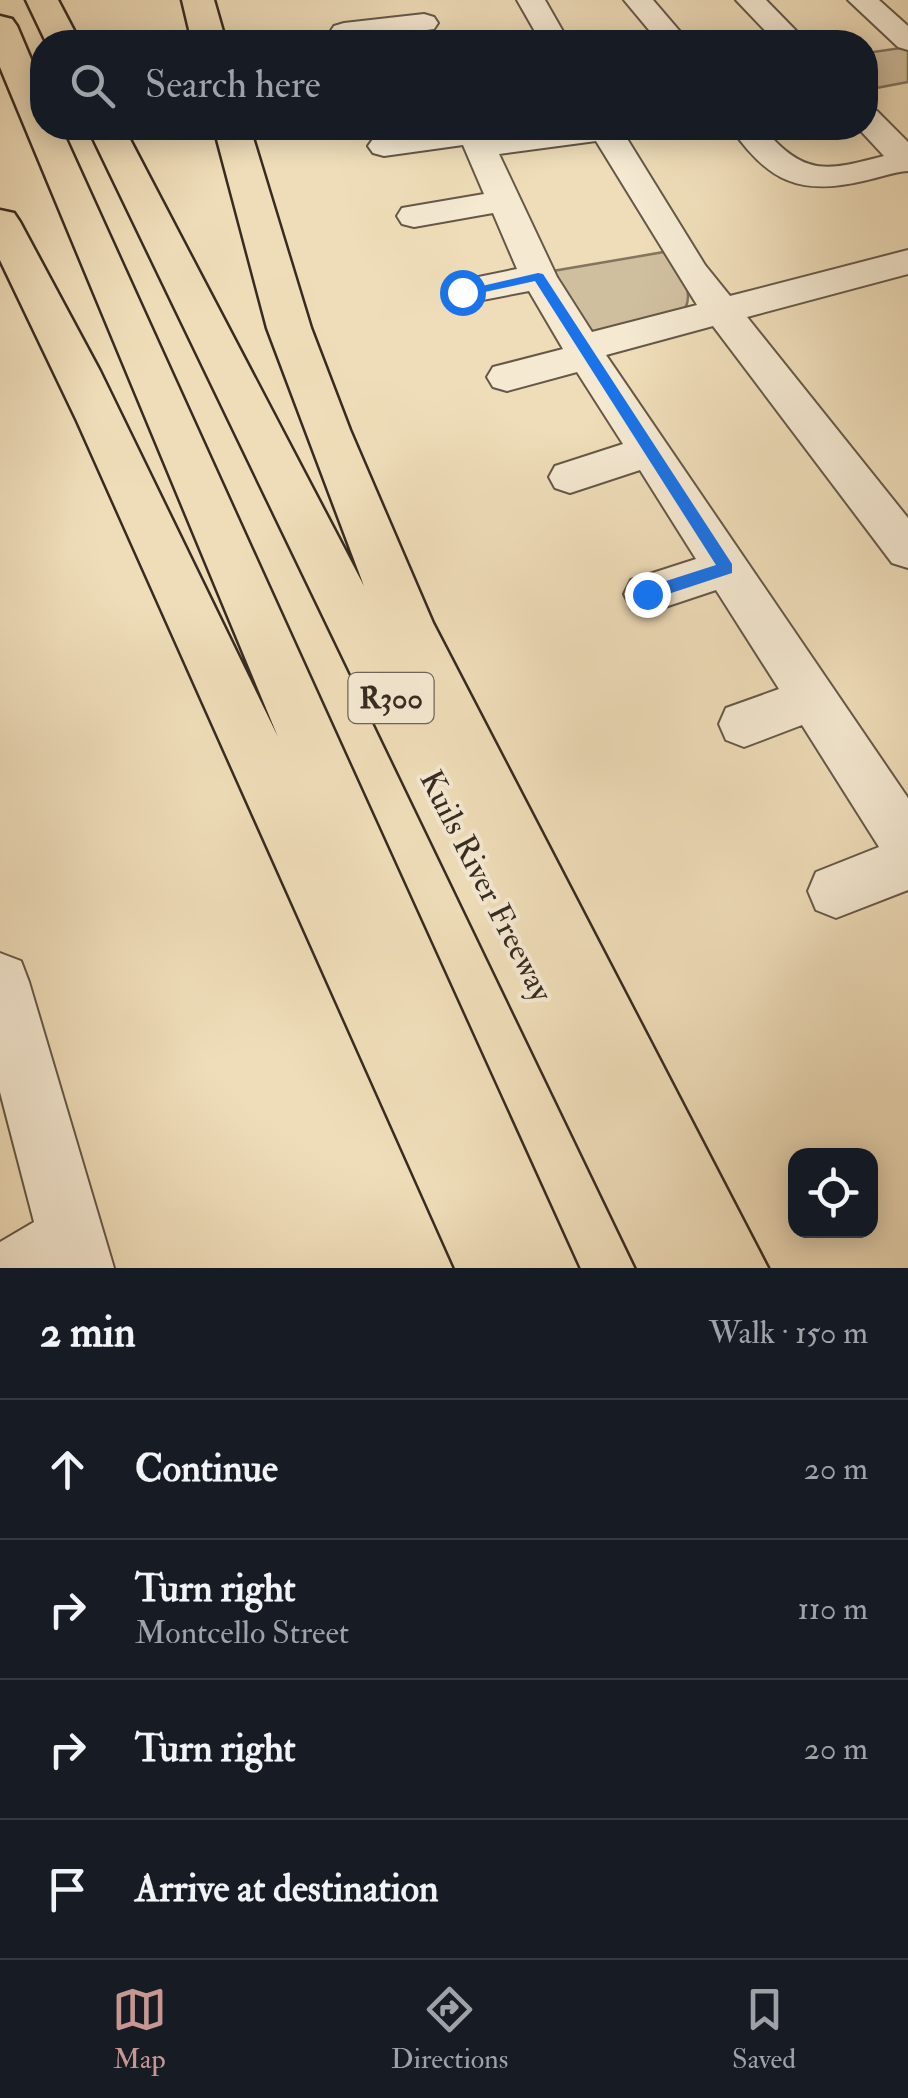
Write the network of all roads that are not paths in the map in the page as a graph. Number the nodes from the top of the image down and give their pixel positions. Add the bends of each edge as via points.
1 (42, 0) edge
2 (198, 0) edge
3 (530, 0) edge
4 (638, 0) edge
5 (750, 0) edge
6 (862, 0) edge
7 (424, 22) edge
8 (0, 26) edge
9 (57, 30) edge
10 (206, 30) edge
11 (360, 30) edge
12 (548, 30) edge
13 (664, 30) edge
14 (780, 30) edge
15 (908, 41) edge
16 (30, 96) edge
17 (878, 130) edge
18 (49, 140) edge
19 (112, 140) edge
20 (235, 140) edge
21 (438, 140) edge
22 (476, 140) edge
23 (618, 140) edge
24 (758, 140) edge
25 (384, 146) dead end
26 (907, 160) edge
27 (503, 201) junction
28 (414, 216) dead end
29 (0, 222) edge
30 (895, 265) edge
31 (538, 277) junction
32 (462, 292) dead end
33 (908, 296) edge
34 (721, 311) junction
35 (584, 352) junction
36 (507, 377) dead end
37 (649, 450) junction
38 (570, 478) dead end
39 (908, 550) edge
40 (727, 568) junction
41 (647, 594) dead end
42 (813, 700) junction
43 (744, 724) dead end
44 (908, 844) edge
45 (908, 863) edge
46 (836, 891) dead end
47 (0, 982) edge
48 (57, 1258) edge
49 (494, 1268) edge
50 (539, 1268) edge
51 (678, 1268) edge
52 (729, 1268) edge

1 - 9 highway
2 - 10 highway
3 - 12 street
4 - 13 street
5 - 14 street
6 - 15 street
7 - 11 street
8 - 16 highway, R300
17 - 26 street
18 - 50 highway, R300
19 - 51 highway, Kuils River Freeway / R300
20 - 52 highway via 289,328 408,629
21 - 25 street
22 - 27 street
23 - 34 street via 692,273
24 - 26 street via 782,168 810,178
27 - 28 street
27 - 31 street
29 - 49 highway
30 - 33 street
30 - 34 street
31 - 32 street
31 - 35 street
34 - 35 street
34 - 39 street
35 - 36 street
35 - 37 street
37 - 38 street
37 - 40 street
40 - 41 street
40 - 42 street
42 - 43 street
42 - 44 street
45 - 46 street
47 - 48 street

